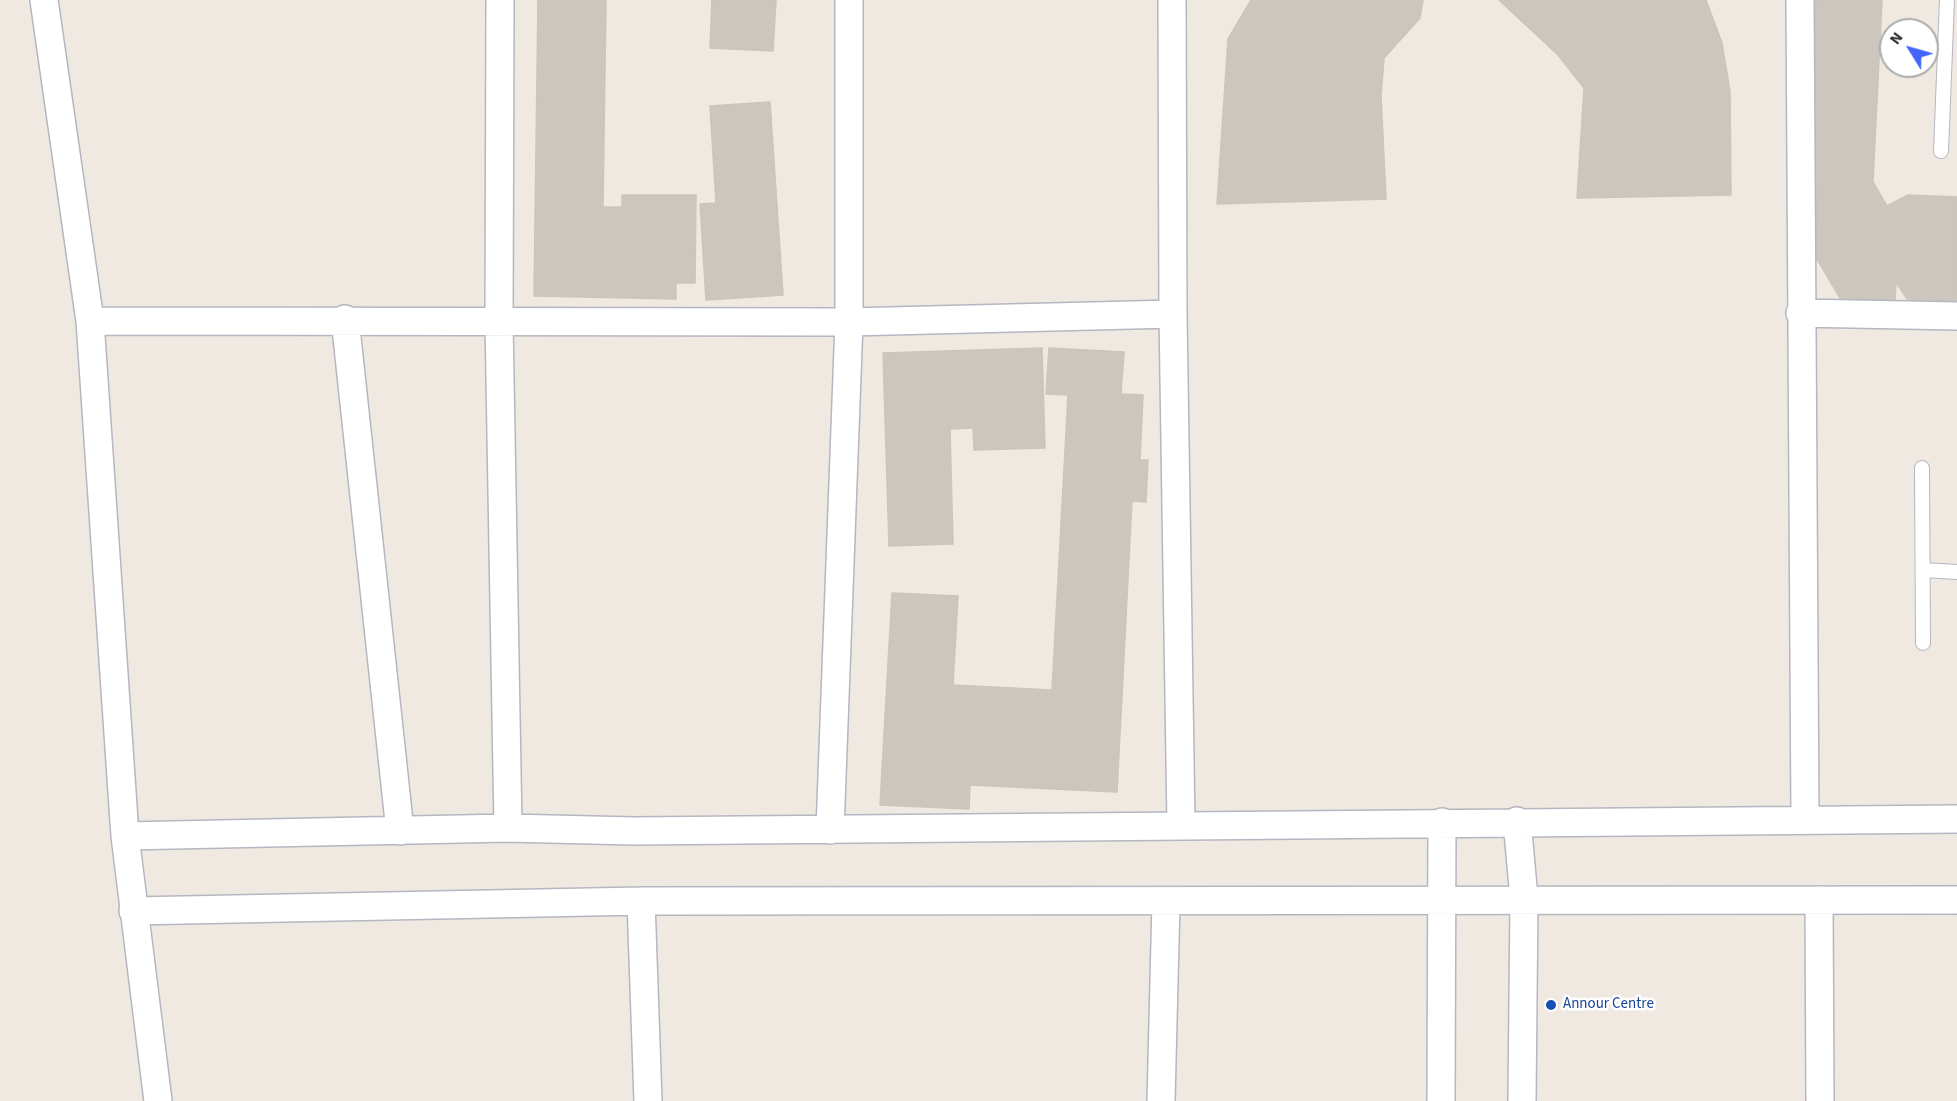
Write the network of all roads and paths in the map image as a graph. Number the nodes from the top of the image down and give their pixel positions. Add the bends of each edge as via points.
1 (44, 0) edge
2 (500, 0) edge
3 (849, 0) edge
4 (1172, 0) edge
5 (1800, 0) edge
6 (1947, 0) edge
7 (1951, 74) edge
8 (1941, 151) dead end
9 (1800, 312) junction
10 (1173, 314) junction
11 (1957, 316) edge
12 (345, 320) junction
13 (90, 321) junction
14 (499, 322) junction
15 (849, 322) junction
16 (1922, 468) dead end
17 (1923, 570) junction
18 (1957, 572) edge
19 (1923, 643) dead end
20 (1805, 818) junction
21 (1957, 819) edge
22 (1517, 821) junction
23 (1442, 822) junction
24 (1181, 824) junction
25 (508, 828) junction
26 (830, 830) junction
27 (400, 831) junction
28 (125, 836) junction
29 (1524, 898) junction
30 (1442, 900) junction
31 (1819, 900) junction
32 (1957, 900) edge
33 (641, 902) junction
34 (1166, 903) junction
35 (133, 911) junction
36 (159, 1101) edge
37 (648, 1101) edge
38 (1161, 1101) edge
39 (1441, 1101) edge
40 (1522, 1101) edge
41 (1820, 1101) edge

1 - 13 street
2 - 14 street
3 - 15 street
4 - 10 street
5 - 9 street
6 - 7 lane
7 - 8 lane
9 - 11 street
9 - 20 street
10 - 15 street
10 - 24 street
12 - 13 street
12 - 14 street
12 - 27 street
13 - 28 street
14 - 15 street
14 - 25 street
15 - 26 street
16 - 17 lane
17 - 18 lane
17 - 19 lane
20 - 21 street
20 - 22 street
22 - 23 street
22 - 29 street
23 - 24 street
23 - 30 street
24 - 26 street
25 - 26 street
25 - 27 street
27 - 28 street
28 - 35 street
29 - 30 street
29 - 31 street
29 - 40 street
30 - 34 street
30 - 39 street
31 - 32 street
31 - 41 street
33 - 34 street
33 - 35 street
33 - 37 street
34 - 38 street
35 - 36 street

